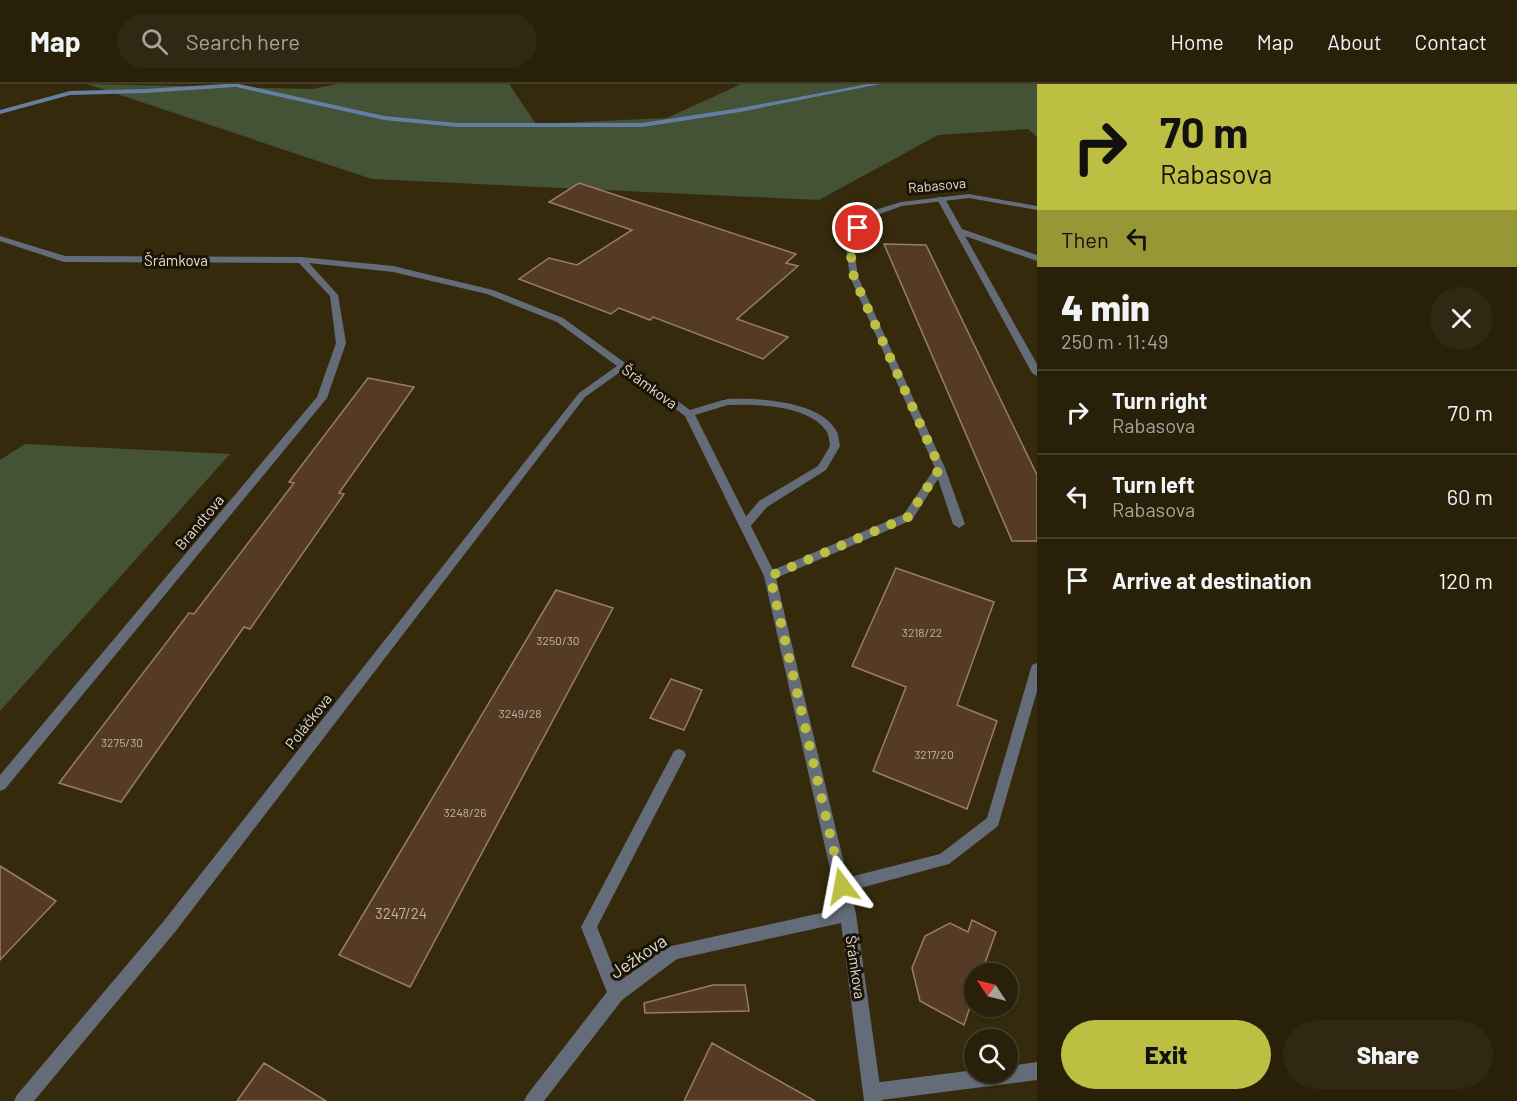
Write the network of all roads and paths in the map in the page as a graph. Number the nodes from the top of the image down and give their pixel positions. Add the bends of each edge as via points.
1 (940, 199) junction
2 (1037, 208) edge
3 (957, 230) junction
4 (0, 238) edge
5 (1037, 258) edge
6 (301, 260) junction
7 (623, 366) junction
8 (1037, 373) edge
9 (689, 414) junction
10 (940, 468) junction
11 (745, 525) junction
12 (959, 525) dead end
13 (770, 576) junction
14 (1037, 668) edge
15 (679, 755) dead end
16 (0, 785) edge
17 (842, 886) junction
18 (848, 914) junction
19 (616, 994) junction
20 (1037, 1071) edge
21 (873, 1096) edge
22 (23, 1101) edge
23 (533, 1101) edge

1 - 2 street, Rabasova via 969,196
1 - 3 street
1 - 10 street, Rabasova via 901,204 868,215 849,241 854,278
3 - 5 street
3 - 8 street
4 - 6 street, Šrámkova via 64,260
6 - 7 street, Šrámkova via 393,269 490,292 560,320
6 - 16 street, Brandtova via 334,295 341,343 322,398
7 - 9 street, Šrámkova
7 - 22 street, Poláčkova via 582,394 169,927
9 - 11 street, Šrámkova
9 - 11 street via 727,402 751,400 800,411 832,432 836,446 822,468 763,504
10 - 12 street, Rabasova
10 - 13 street via 908,517
11 - 13 street, Šrámkova
13 - 17 street, Šrámkova
14 - 17 street via 993,822 944,859
15 - 19 street via 589,927
17 - 18 street, Šrámkova
18 - 19 street, Ježkova via 673,952
18 - 21 street, Šrámkova
19 - 23 street, Ježkova
20 - 21 street, Šrámkova

